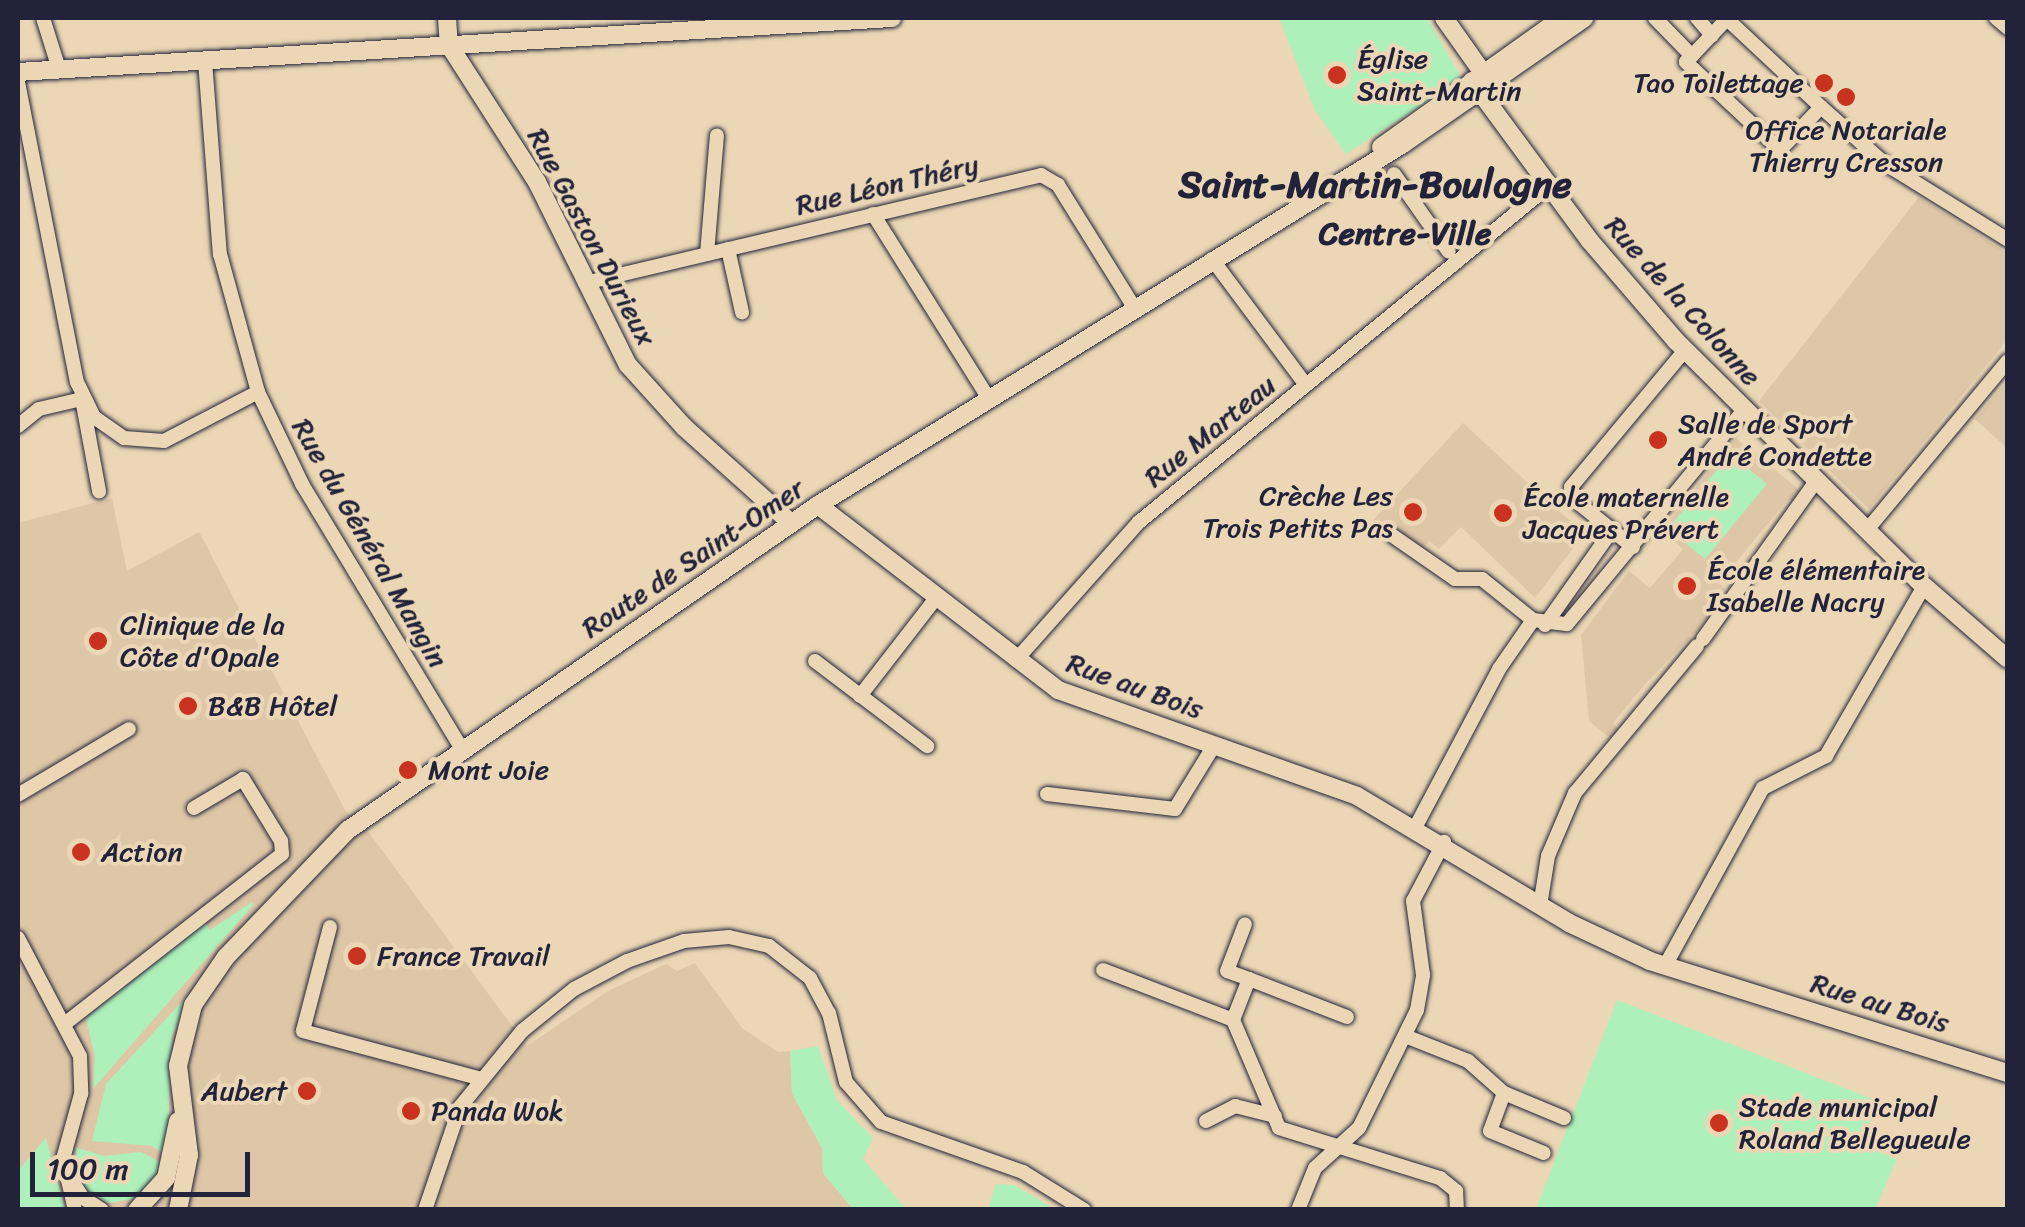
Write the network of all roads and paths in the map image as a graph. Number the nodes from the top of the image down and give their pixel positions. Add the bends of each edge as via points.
1 (42, 18) edge
2 (447, 18) edge
3 (892, 18) edge
4 (1444, 18) edge
5 (1562, 18) edge
6 (1584, 18) edge
7 (1655, 18) edge
8 (1697, 18) edge
9 (1996, 18) edge
10 (2008, 28) edge
11 (1712, 35) junction
12 (449, 45) junction
13 (1692, 56) junction
14 (204, 61) junction
15 (59, 69) junction
16 (18, 72) edge
17 (18, 82) edge
18 (1481, 82) junction
19 (1821, 107) junction
20 (717, 134) dead end
21 (1394, 174) dead end
22 (1549, 186) junction
23 (873, 214) junction
24 (2008, 240) edge
25 (728, 249) junction
26 (707, 254) junction
27 (1453, 257) junction
28 (1212, 259) junction
29 (585, 283) junction
30 (1134, 308) junction
31 (742, 312) dead end
32 (1684, 350) junction
33 (2008, 361) edge
34 (1306, 385) junction
35 (258, 392) junction
36 (82, 398) junction
37 (989, 399) junction
38 (1744, 410) junction
39 (18, 426) edge
40 (1816, 481) junction
41 (99, 491) dead end
42 (818, 505) junction
43 (792, 523) junction
44 (1612, 530) junction
45 (1867, 530) junction
46 (1393, 536) dead end
47 (1633, 547) junction
48 (1924, 586) junction
49 (936, 598) junction
50 (1539, 623) junction
51 (2008, 659) edge
52 (1016, 660) junction
53 (815, 661) dead end
54 (860, 696) junction
55 (129, 728) dead end
56 (1214, 744) junction
57 (927, 746) dead end
58 (462, 749) junction
59 (1047, 794) dead end
60 (18, 795) edge
61 (194, 808) dead end
62 (1416, 826) junction
63 (1444, 842) junction
64 (1540, 906) junction
65 (1245, 924) dead end
66 (330, 927) dead end
67 (18, 938) edge
68 (1665, 966) junction
69 (1102, 970) dead end
70 (1249, 979) junction
71 (1348, 1017) dead end
72 (1233, 1020) junction
73 (67, 1022) junction
74 (1405, 1036) junction
75 (2008, 1073) edge
76 (478, 1078) junction
77 (1504, 1093) junction
78 (180, 1106) junction
79 (1274, 1116) junction
80 (1564, 1118) dead end
81 (1206, 1121) dead end
82 (1340, 1147) junction
83 (1544, 1153) dead end
84 (63, 1159) junction
85 (75, 1210) edge
86 (102, 1210) edge
87 (138, 1210) edge
88 (178, 1210) edge
89 (425, 1210) edge
90 (1084, 1210) edge
91 (1298, 1210) edge
92 (1457, 1210) edge

1 - 15 street
2 - 12 main road
3 - 12 main road
4 - 18 main road, Rue de la Colonne
5 - 18 main road, Route de Saint-Omer
6 - 18 main road, Route de Saint-Omer
7 - 13 street
8 - 11 street
9 - 10 street
11 - 13 street
11 - 19 street via 1727,19
12 - 14 main road
12 - 29 main road, Rue Gaston Durieux via 537,182
13 - 19 street via 1686,62 1780,150
14 - 15 main road
14 - 35 street, Rue du Général Mangin via 217,238
15 - 16 main road
17 - 36 street
18 - 22 main road, Rue de la Colonne
18 - 28 main road, Route de Saint-Omer
19 - 24 street via 1884,163
20 - 26 street
21 - 27 street
22 - 27 street, Rue Marteau
22 - 32 main road, Rue de la Colonne
23 - 25 street, Rue Léon Théry
23 - 30 street, Rue Léon Théry via 1046,175
23 - 37 street
25 - 26 street, Rue Léon Théry
25 - 31 street
26 - 29 street, Rue Léon Théry
27 - 34 street, Rue Marteau
28 - 30 main road, Route de Saint-Omer
28 - 34 street
29 - 43 main road, Rue Gaston Durieux via 642,383
30 - 37 main road, Route de Saint-Omer
32 - 38 main road, Rue de la Colonne
32 - 44 street via 1572,482 1574,499
33 - 45 street
34 - 52 street, Rue Marteau via 1130,530
35 - 36 street via 180,436 154,443 110,430
35 - 58 street, Rue du Général Mangin via 302,484
36 - 39 street via 39,408
36 - 41 street
37 - 42 main road, Route de Saint-Omer
38 - 40 main road, Rue de la Colonne
38 - 47 street
40 - 45 main road, Rue de la Colonne
40 - 64 street via 1700,642 1576,793 1551,846
42 - 43 main road, Route de Saint-Omer
42 - 49 main road, Rue au Bois
43 - 58 main road, Route de Saint-Omer
44 - 47 street
44 - 50 street
45 - 48 main road, Rue de la Colonne
46 - 50 street via 1455,578 1482,580
47 - 50 street via 1575,620
48 - 51 main road, Rue de la Colonne
48 - 68 street via 1826,756 1763,788
49 - 52 main road, Rue au Bois
49 - 54 street
50 - 62 street via 1499,669
52 - 56 main road, Rue au Bois via 1058,690
53 - 54 street
54 - 57 street
55 - 60 street
56 - 59 street via 1175,809
56 - 62 main road, Rue au Bois via 1309,776
58 - 78 main road, Route de Saint-Omer via 330,846 209,978 182,1036
61 - 73 street via 243,779 281,840 282,854
62 - 63 main road, Rue au Bois
63 - 64 main road, Rue au Bois
63 - 74 street via 1413,901 1422,984
64 - 68 main road, Rue au Bois
65 - 70 street via 1227,970
66 - 76 street via 303,1030
67 - 73 street
68 - 75 main road, Rue au Bois
69 - 72 street
70 - 71 street
70 - 72 street
72 - 79 street
73 - 84 street via 81,1085
74 - 77 street via 1468,1061
74 - 82 street via 1363,1122
76 - 89 street via 444,1144
76 - 90 street via 532,1022 593,978 673,944 740,938 779,952 810,978 829,1013 846,1082 872,1115 909,1136 1023,1172
77 - 80 street
77 - 83 street via 1490,1131
78 - 87 main road, Route de Saint-Omer via 172,1165
78 - 88 main road, Route de Saint-Omer via 189,1154
79 - 81 street via 1234,1106
79 - 82 street via 1279,1128
82 - 91 street via 1315,1168
82 - 92 street via 1446,1182 1458,1196
84 - 85 street
84 - 86 street via 80,1194

